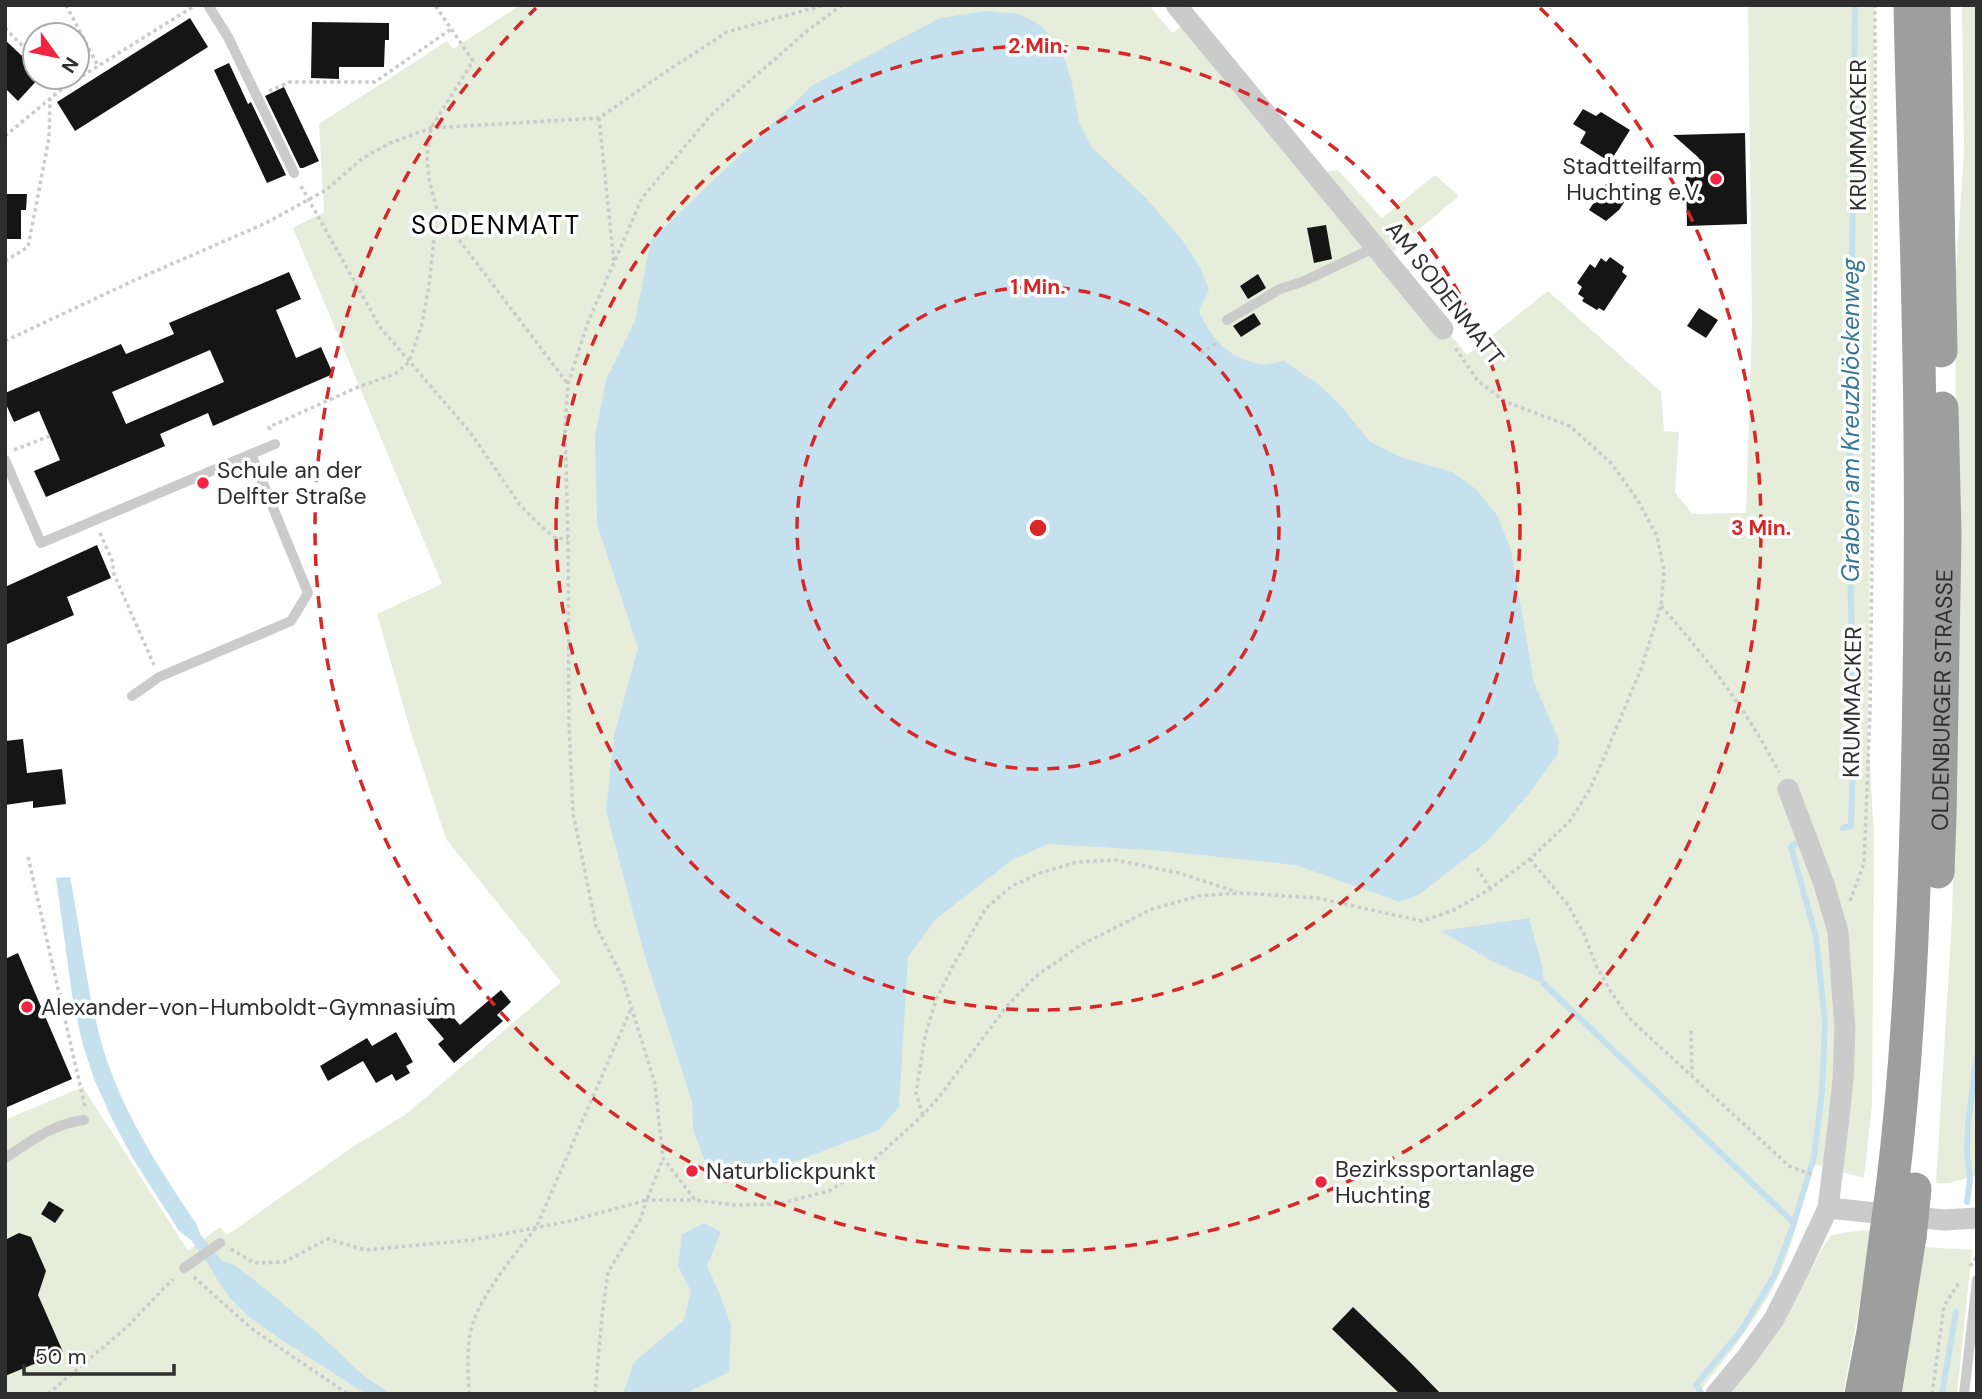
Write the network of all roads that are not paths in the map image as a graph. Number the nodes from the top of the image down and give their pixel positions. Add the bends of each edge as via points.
1 (208, 5) edge
2 (1176, 5) edge
3 (1910, 5) edge
4 (1934, 5) edge
5 (294, 173) dead end
6 (1376, 247) junction
7 (1227, 320) dead end
8 (1443, 329) road end
9 (275, 444) road end
10 (251, 454) junction
11 (5, 460) edge
12 (132, 696) dead end
13 (1788, 789) road end
14 (84, 1120) road end
15 (5, 1158) edge
16 (1903, 1189) junction
17 (1828, 1208) junction
18 (1976, 1222) edge
19 (1898, 1235) junction
20 (220, 1243) road end
21 (184, 1268) road end
22 (1977, 1280) edge
23 (1716, 1393) edge
24 (1861, 1394) edge
25 (1885, 1394) edge
26 (1964, 1394) edge

1 - 5 lane
2 - 6 street, AM SODENMATT
3 - 16 highway via 1920,632 1917,832 1901,1118
4 - 16 highway, OLDENBURGER STRASSE via 1945,547 1938,868 1923,1111
6 - 7 lane via 1280,289
6 - 8 street, AM SODENMATT
9 - 10 lane
10 - 11 lane via 41,543
10 - 12 lane via 308,593 291,621 159,677
13 - 17 street via 1838,932 1843,1079
14 - 15 lane via 54,1128
16 - 19 highway, OLDENBURGER STRASSE, bridge
17 - 18 street
17 - 23 street via 1773,1319
19 - 24 highway
19 - 25 highway, OLDENBURGER STRASSE
20 - 21 lane
22 - 26 lane

